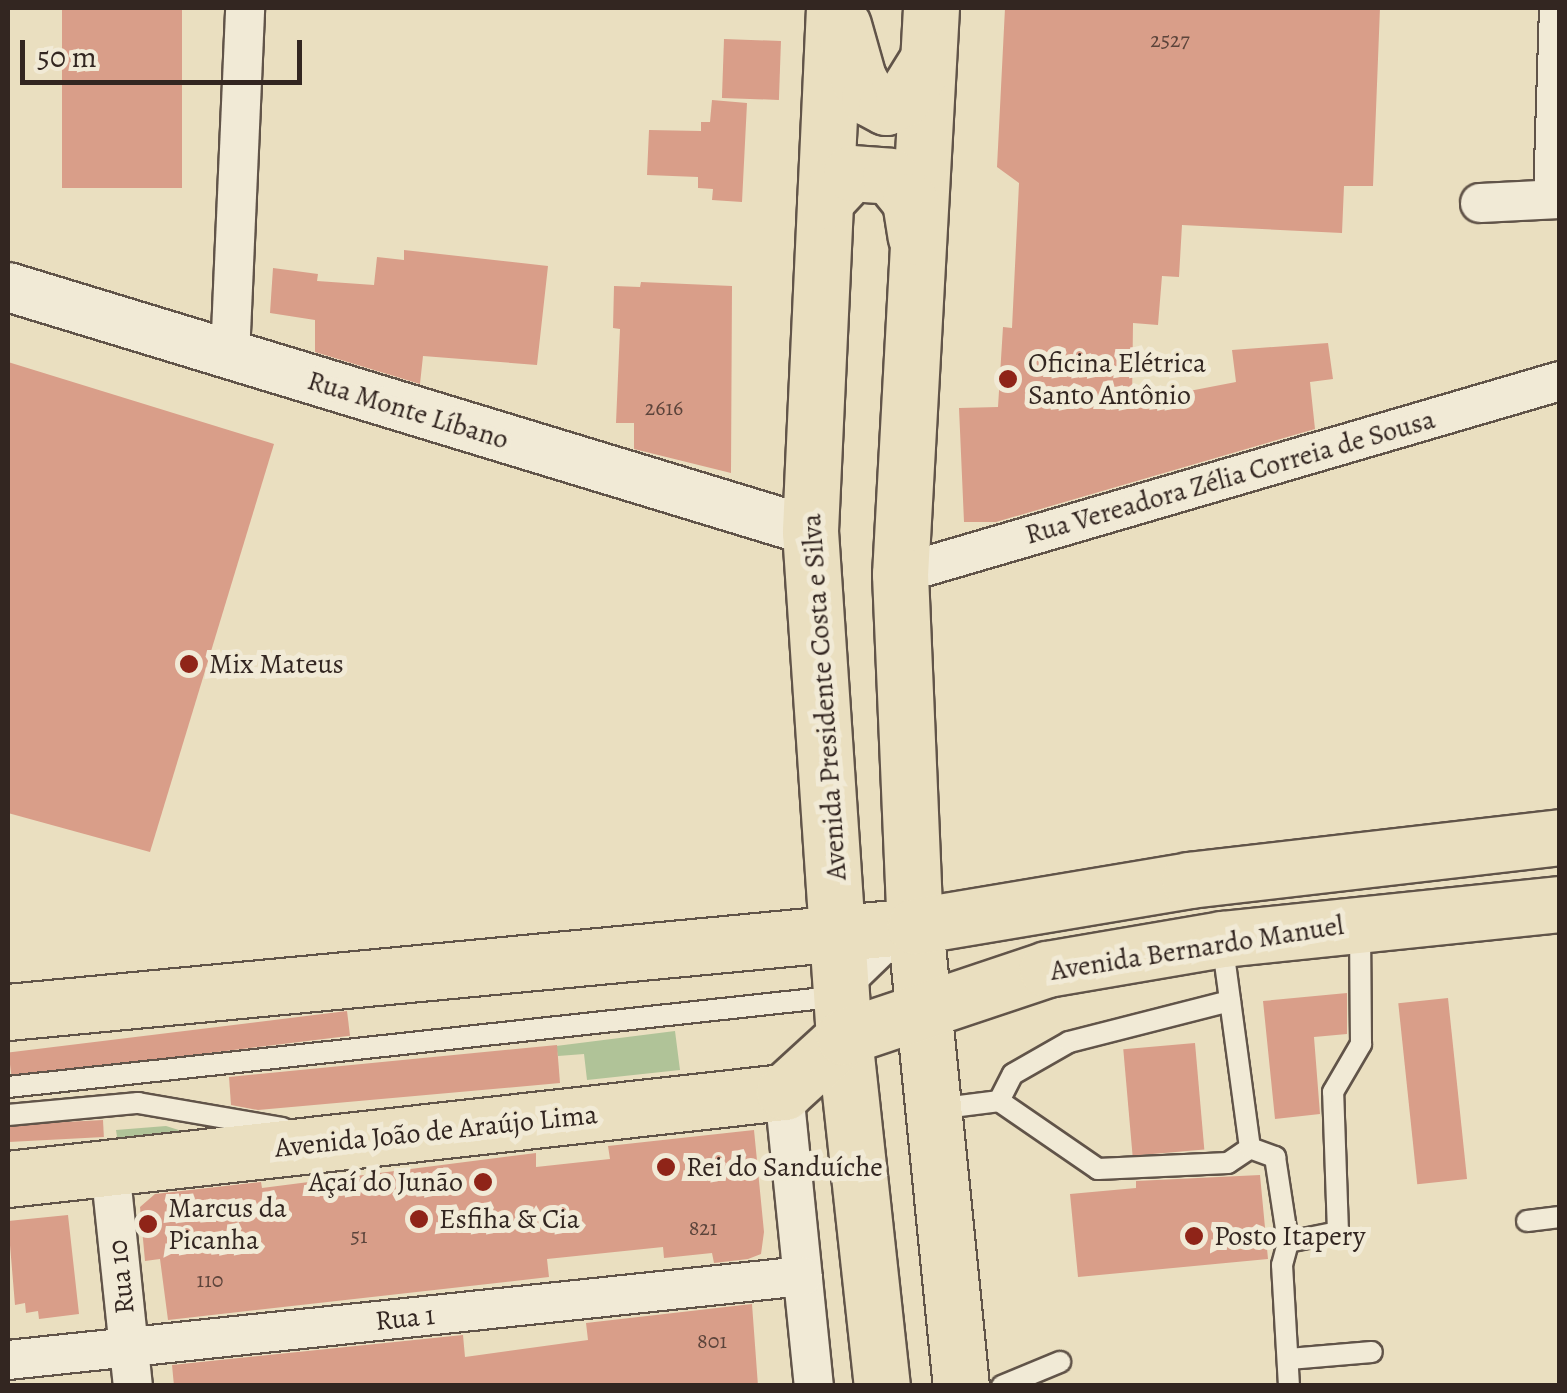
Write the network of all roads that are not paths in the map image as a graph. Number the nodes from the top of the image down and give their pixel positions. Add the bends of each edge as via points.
1 (245, 8) edge
2 (836, 8) edge
3 (1560, 8) edge
4 (930, 33) edge
5 (1556, 199) edge
6 (825, 201) junction
7 (1480, 203) dead end
8 (918, 250) junction
9 (8, 286) edge
10 (230, 356) junction
11 (1560, 381) edge
12 (810, 531) junction
13 (900, 574) junction
14 (1560, 838) edge
15 (1560, 904) edge
16 (1360, 923) junction
17 (915, 926) junction
18 (839, 932) junction
19 (1222, 938) junction
20 (1230, 1001) junction
21 (924, 1008) junction
22 (8, 1012) edge
23 (843, 1017) junction
24 (8, 1088) edge
25 (784, 1092) junction
26 (999, 1101) junction
27 (934, 1109) junction
28 (8, 1115) edge
29 (355, 1140) junction
30 (1250, 1148) junction
31 (110, 1168) junction
32 (8, 1180) edge
33 (1560, 1218) edge
34 (1527, 1221) dead end
35 (1288, 1242) junction
36 (803, 1276) junction
37 (128, 1347) junction
38 (1372, 1352) dead end
39 (1288, 1359) junction
40 (8, 1360) edge
41 (1060, 1362) dead end
42 (133, 1386) edge
43 (814, 1386) edge
44 (882, 1386) edge
45 (961, 1386) edge
46 (1002, 1386) edge
47 (1289, 1386) edge

1 - 10 street
2 - 4 main road via 870,98 886,106 902,100
2 - 6 main road, Avenida Presidente Costa e Silva
3 - 5 street
4 - 8 main road
5 - 7 street
6 - 8 main road via 851,173 890,176 910,201
6 - 12 main road, Avenida Presidente Costa e Silva
8 - 13 main road
9 - 10 street, Rua Monte Líbano
10 - 12 street, Rua Monte Líbano
11 - 13 street, Rua Vereadora Zélia Correia de Sousa
12 - 18 main road, Avenida Presidente Costa e Silva
13 - 17 main road
14 - 17 main road via 1188,880
15 - 16 main road, Avenida Bernardo Manuel
16 - 19 main road, Avenida Bernardo Manuel
16 - 35 lane via 1361,1044 1333,1092 1338,1232
17 - 18 main road
17 - 21 main road
17 - 23 lane
18 - 22 main road
18 - 23 main road, Avenida Presidente Costa e Silva
19 - 20 lane
19 - 21 main road, Avenida Bernardo Manuel via 1046,969
20 - 26 lane via 1069,1042 1013,1074
20 - 30 lane
21 - 23 main road, Avenida Bernardo Manuel
21 - 27 main road
23 - 24 lane
23 - 25 main road
23 - 44 main road, Avenida Presidente Costa e Silva
25 - 29 main road, Avenida João de Araújo Lima
25 - 36 street
26 - 27 lane
26 - 30 lane via 1098,1169 1228,1163
27 - 45 main road
28 - 29 lane via 138,1103
29 - 31 main road, Avenida João de Araújo Lima
30 - 35 lane via 1275,1157
31 - 32 main road, Avenida João de Araújo Lima
31 - 37 street, Rua 10
33 - 34 lane
35 - 39 lane via 1282,1266
36 - 37 street, Rua 1
36 - 43 street
37 - 40 street, Rua 1
37 - 42 street, Rua 10
38 - 39 lane
39 - 47 lane
41 - 46 lane

